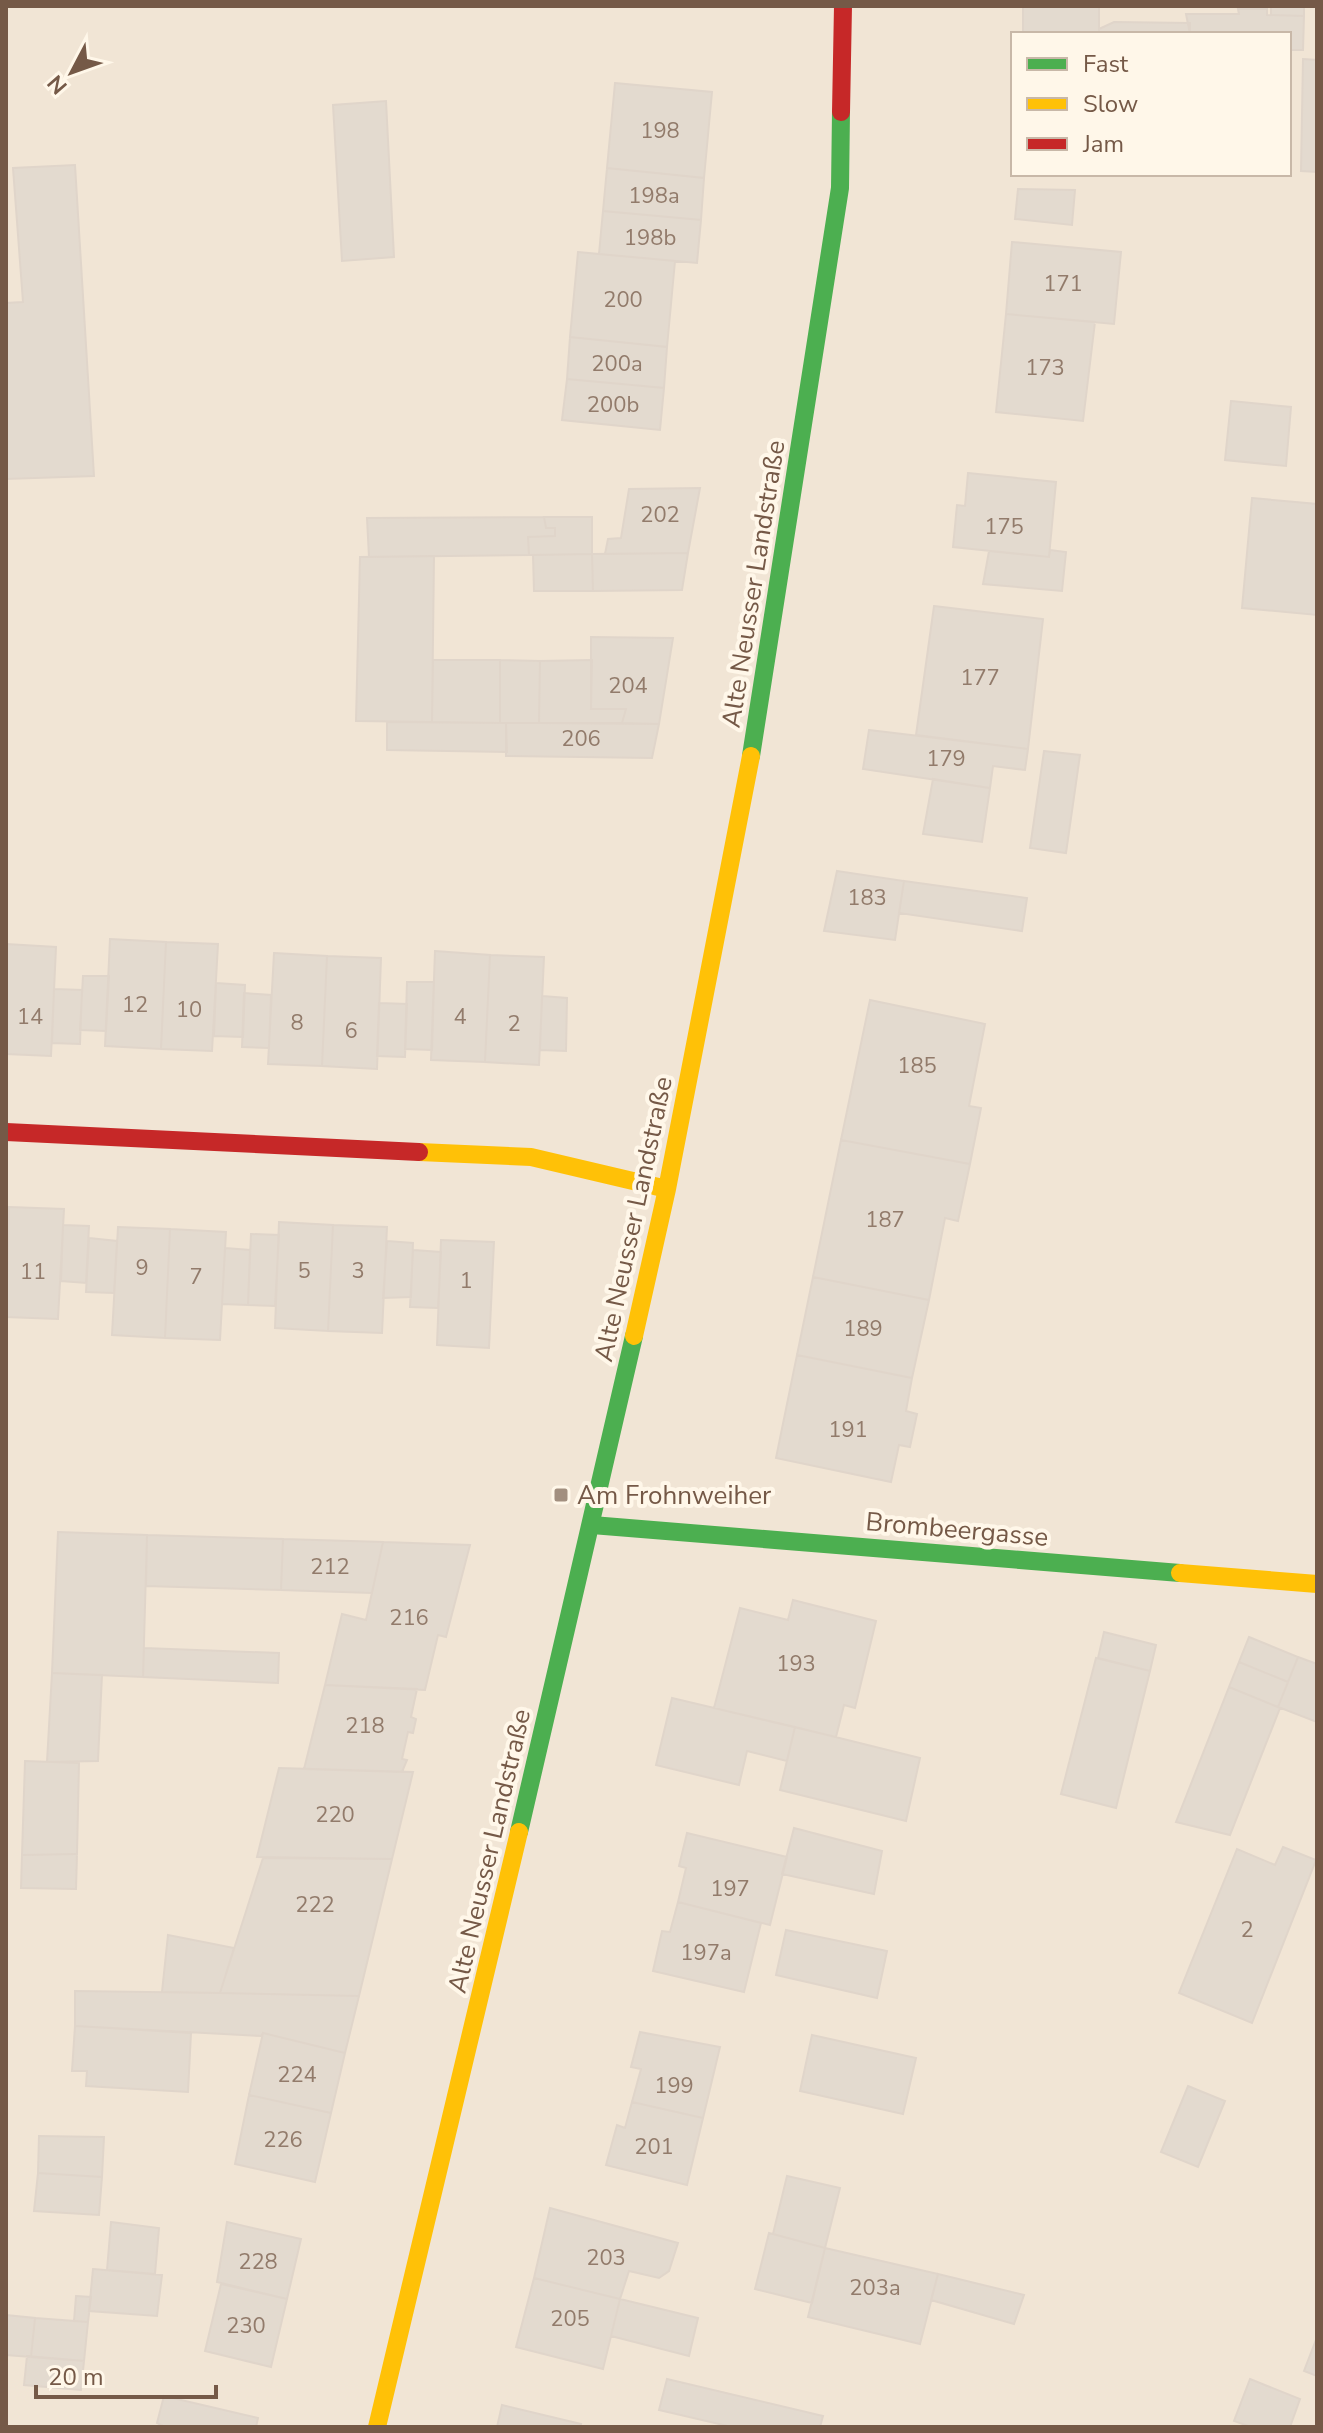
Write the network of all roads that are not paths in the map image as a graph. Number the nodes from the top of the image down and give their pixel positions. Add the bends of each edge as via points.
1 (843, 6) edge
2 (6, 1132) edge
3 (667, 1189) junction
4 (592, 1525) junction
5 (1317, 1584) edge
6 (377, 2427) edge

1 - 3 main road, Alte Neusser Landstraße via 840,188 793,506 740,824
2 - 3 main road via 531,1157
3 - 4 main road, Alte Neusser Landstraße
4 - 5 main road, Brombeergasse
4 - 6 main road, Alte Neusser Landstraße

